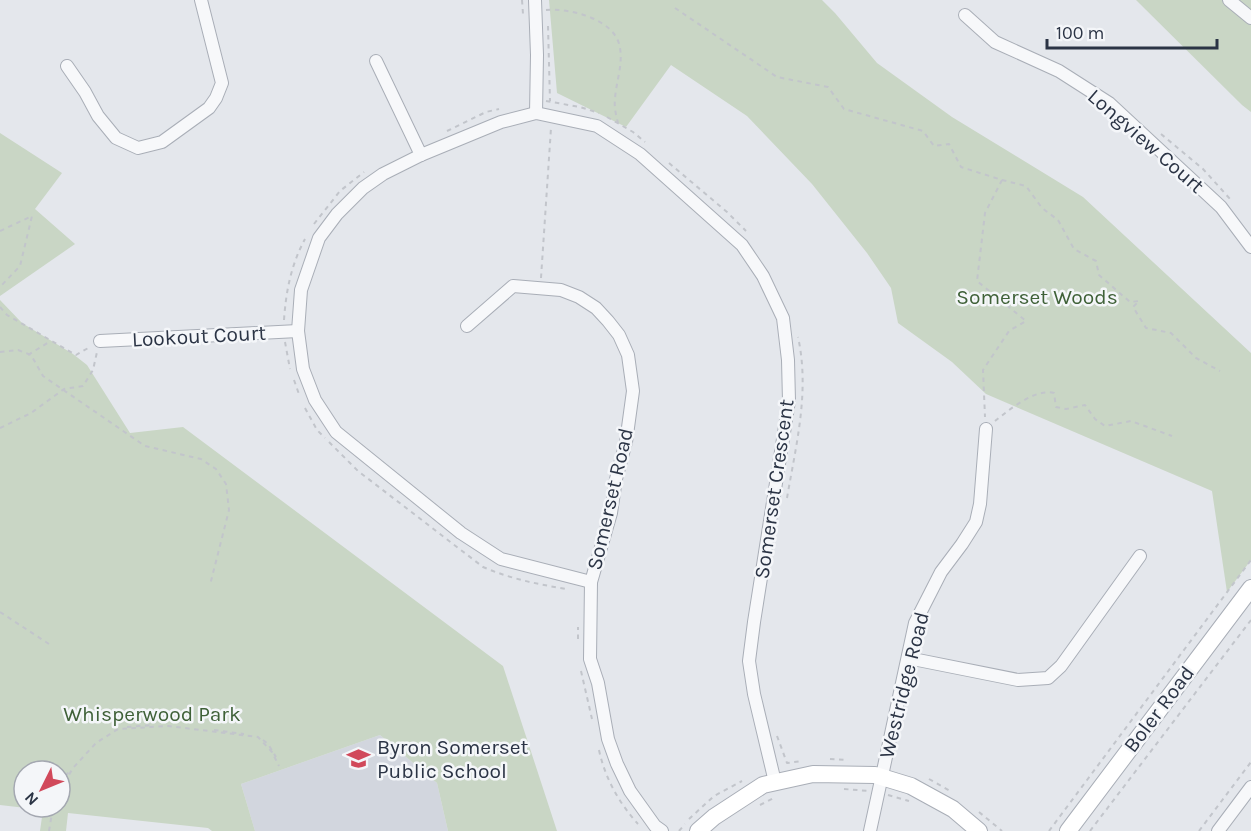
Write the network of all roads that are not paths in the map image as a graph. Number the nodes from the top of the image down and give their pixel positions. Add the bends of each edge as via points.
1 (201, 0) edge
2 (535, 0) edge
3 (1229, 0) edge
4 (965, 15) dead end
5 (1251, 18) edge
6 (376, 60) dead end
7 (67, 66) dead end
8 (537, 107) junction
9 (421, 155) junction
10 (1251, 247) edge
11 (467, 326) dead end
12 (298, 332) junction
13 (100, 341) road end
14 (986, 429) road end
15 (1140, 556) dead end
16 (591, 582) junction
17 (1251, 588) edge
18 (908, 658) junction
19 (885, 786) junction
20 (1251, 787) edge
21 (777, 789) junction
22 (662, 831) edge
23 (698, 831) edge
24 (870, 831) edge
25 (979, 831) edge
26 (1068, 831) edge
27 (1218, 831) edge

1 - 7 street via 222,83 209,108 162,142 138,148 116,138
2 - 8 street
3 - 5 street
4 - 10 street, Longview Court via 995,42 1059,71 1109,103 1221,207
6 - 9 street
8 - 9 street, Somerset Crescent
8 - 21 street, Somerset Crescent via 597,126 640,154 742,244 783,318 789,401 749,661
9 - 12 street, Somerset Crescent via 363,188 319,238 301,290
11 - 16 street, Somerset Road via 513,286 540,287 579,297 596,308 619,335 628,355 633,391 611,513
12 - 13 street, Lookout Court
12 - 16 street, Somerset Crescent via 303,369 315,400 336,432 461,533 501,559
14 - 18 street, Westridge Road via 976,522 941,572 915,622
15 - 18 street via 1061,666 1048,678 1018,680
16 - 22 street, Somerset Road via 590,658 608,738 630,790
17 - 26 street, Boler Road
18 - 19 street, Westridge Road
19 - 21 street via 813,774
19 - 24 street, Westridge Road
19 - 25 street via 911,786 952,809
20 - 27 street
21 - 23 street via 763,785

